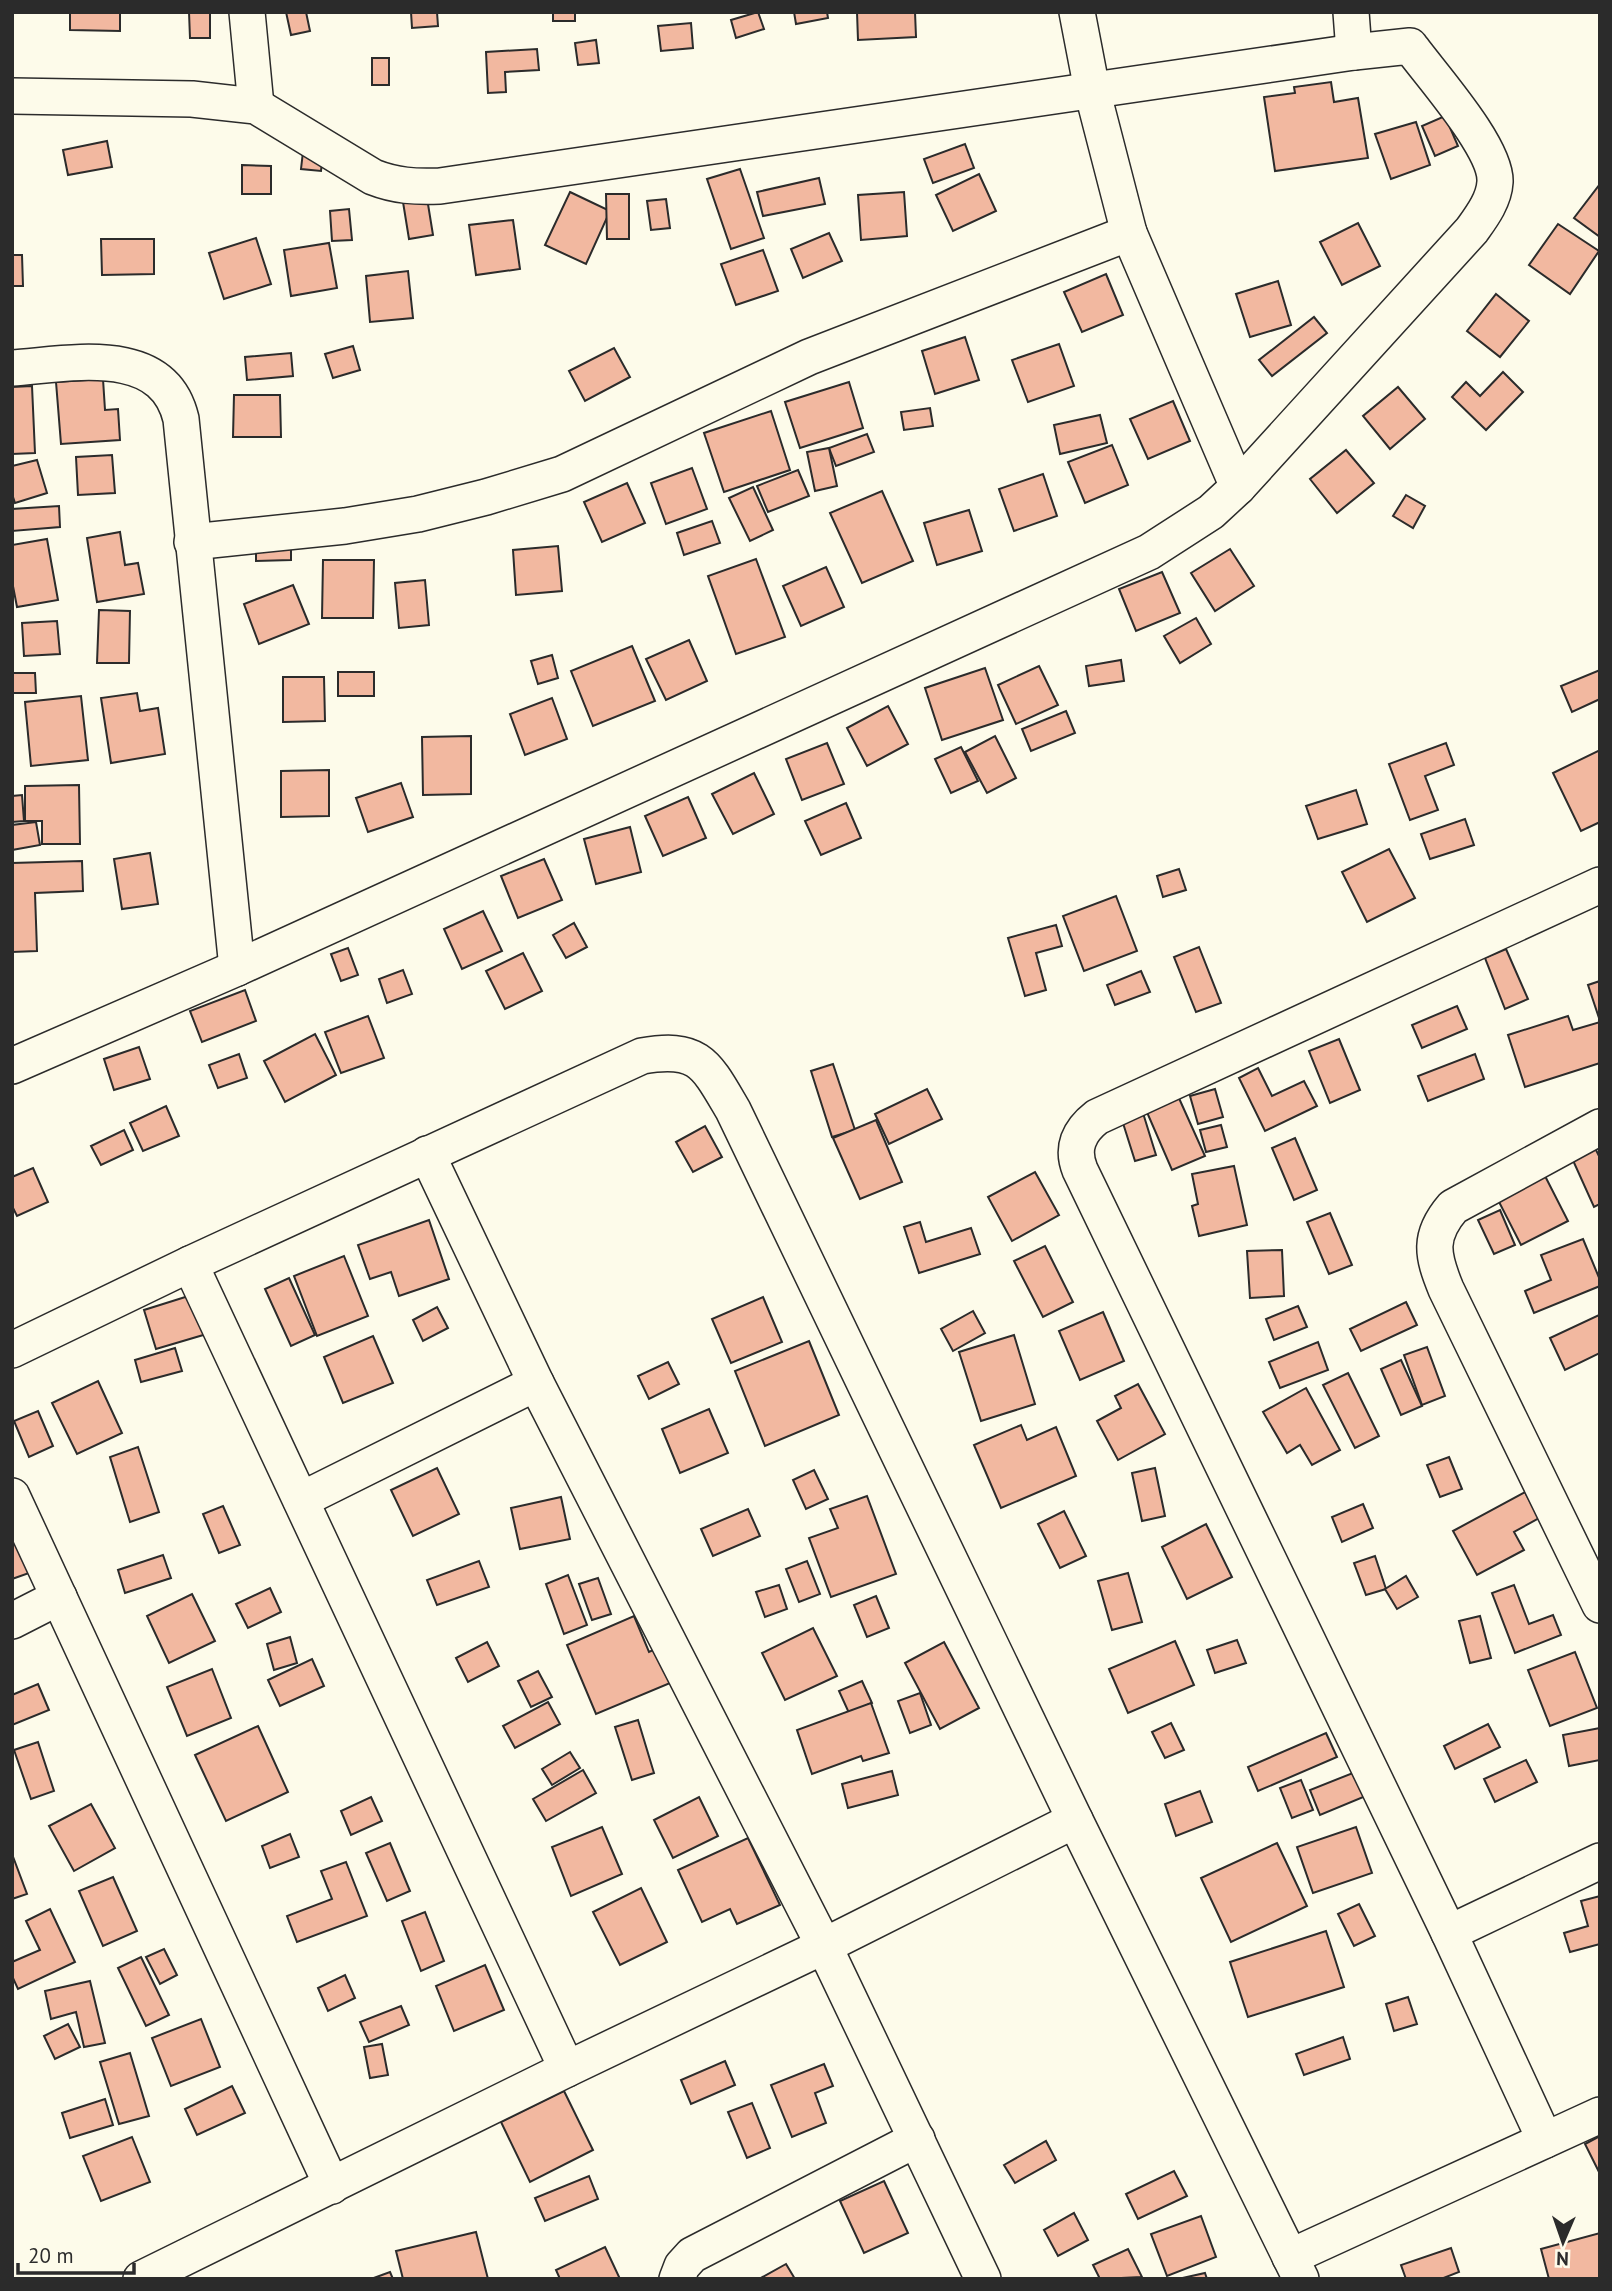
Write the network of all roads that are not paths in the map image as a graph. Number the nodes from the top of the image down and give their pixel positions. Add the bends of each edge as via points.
1 (1077, 12) edge
2 (1351, 12) edge
3 (249, 13) edge
4 (1354, 51) junction
5 (1092, 90) junction
6 (12, 96) edge
7 (256, 106) junction
8 (1129, 233) junction
9 (12, 368) edge
10 (1238, 487) junction
11 (192, 542) junction
12 (1600, 885) edge
13 (237, 968) junction
14 (12, 1066) edge
15 (1600, 1127) edge
16 (427, 1154) junction
17 (190, 1264) junction
18 (12, 1350) edge
19 (536, 1383) junction
20 (12, 1496) edge
21 (301, 1500) junction
22 (60, 1597) junction
23 (1600, 1605) edge
24 (12, 1621) edge
25 (1075, 1820) junction
26 (1600, 1861) edge
27 (1449, 1933) junction
28 (824, 1946) junction
29 (567, 2069) junction
30 (1600, 2115) edge
31 (918, 2139) junction
32 (1545, 2140) junction
33 (332, 2186) junction
34 (1296, 2268) edge
35 (141, 2279) edge
36 (677, 2279) edge
37 (983, 2279) edge

1 - 5 street
2 - 4 street
3 - 7 street
4 - 5 street
4 - 10 street via 1410,46 1489,154 1496,182 1493,195 1472,230
5 - 7 street via 412,187 373,177
5 - 8 street
6 - 7 street via 192,99
8 - 10 street
8 - 11 street via 809,357 562,474 418,514
9 - 11 street via 102,361 140,370 168,386 181,419
10 - 13 street via 1211,512 1149,552
11 - 13 street
12 - 27 street via 1097,1117 1085,1126 1075,1154
13 - 14 street
15 - 23 street via 1453,1207 1436,1232 1435,1253 1446,1289
16 - 17 street
16 - 19 street
16 - 25 street via 642,1056 681,1054 710,1071 733,1110
17 - 18 street
17 - 21 street
19 - 21 street
19 - 28 street
20 - 22 street
21 - 29 street
22 - 24 street
22 - 33 street
25 - 28 street
25 - 34 street
26 - 27 street
27 - 32 street
28 - 29 street
28 - 31 street
29 - 33 street
30 - 32 street
31 - 36 street via 692,2255
31 - 37 street
32 - 34 street
33 - 35 street

